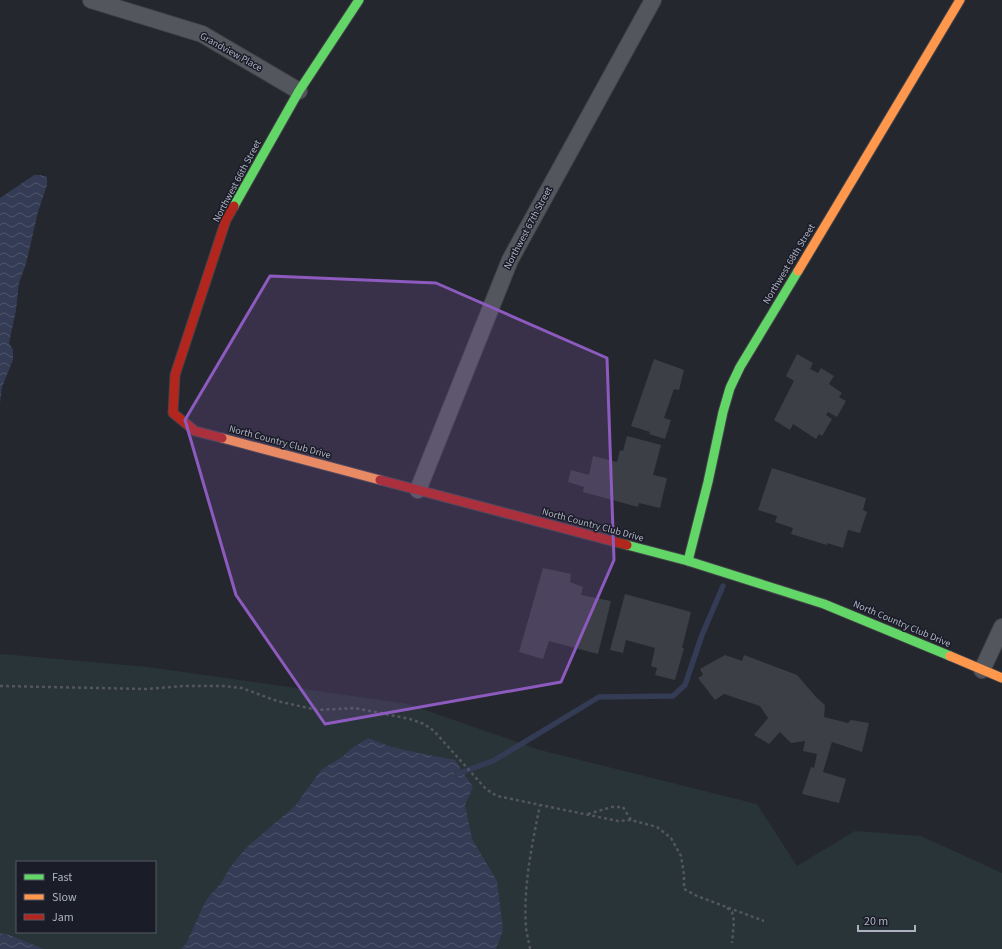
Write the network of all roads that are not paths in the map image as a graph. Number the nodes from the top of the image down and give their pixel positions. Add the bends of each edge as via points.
1 (91, 0) edge
2 (359, 0) edge
3 (653, 0) edge
4 (960, 0) edge
5 (299, 91) junction
6 (173, 413) joint
7 (418, 490) junction
8 (688, 561) junction
9 (1002, 627) edge
10 (982, 670) junction
11 (1002, 678) edge

1 - 5 street, Grandview Place via 202,34
2 - 5 street, Northwest 66th Street
3 - 7 street, Northwest 67th Street via 510,260
4 - 8 street, Northwest 68th Street via 744,360 730,388
5 - 6 street, Northwest 66th Street via 226,220 175,375
6 - 7 street, North Country Club Drive via 195,430
7 - 8 street, North Country Club Drive
8 - 10 street, North Country Club Drive via 824,604
9 - 10 street
10 - 11 street, North Country Club Drive

